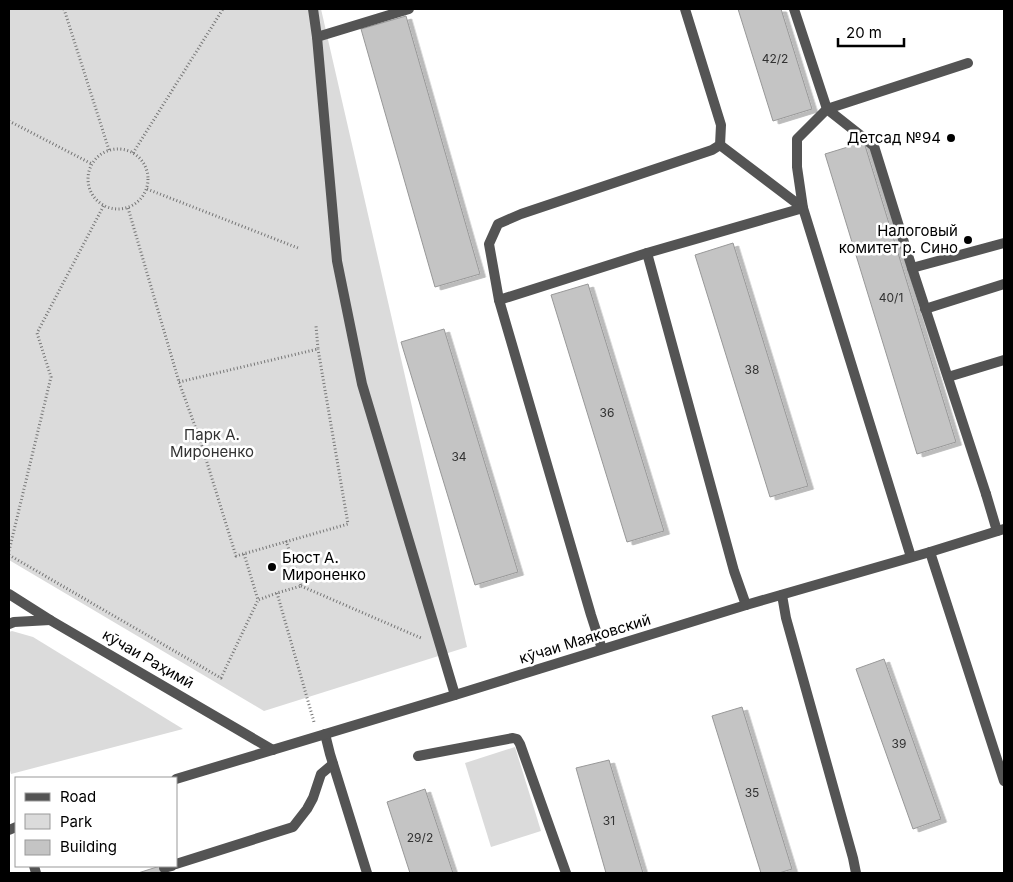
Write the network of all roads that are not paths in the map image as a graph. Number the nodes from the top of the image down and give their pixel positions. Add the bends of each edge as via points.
1 (313, 9) edge
2 (409, 9) edge
3 (686, 9) edge
4 (794, 9) edge
5 (317, 36) junction
6 (968, 63) dead end
7 (827, 109) junction
8 (720, 145) junction
9 (803, 208) junction
10 (1004, 242) edge
11 (647, 253) junction
12 (912, 268) junction
13 (1004, 284) edge
14 (499, 300) junction
15 (925, 309) junction
16 (1004, 360) edge
17 (948, 377) junction
18 (1000, 530) edge
19 (930, 552) junction
20 (911, 557) junction
21 (9, 594) edge
22 (782, 595) junction
23 (746, 605) junction
24 (50, 620) junction
25 (9, 624) edge
26 (602, 649) junction
27 (455, 695) junction
28 (321, 735) junction
29 (274, 750) junction
30 (418, 756) dead end
31 (333, 764) junction
32 (178, 778) edge
33 (1004, 782) edge
34 (178, 863) edge
35 (367, 873) edge
36 (566, 873) edge
37 (856, 873) edge

1 - 5 street
2 - 5 street
3 - 8 street via 721,125
4 - 7 street
5 - 27 street via 337,261 360,375
6 - 7 street
7 - 9 street via 797,140
7 - 12 street via 874,146
8 - 9 street
8 - 14 street via 498,224 489,244
9 - 11 street
9 - 20 street
10 - 12 street
11 - 14 street
11 - 23 street
12 - 15 street
13 - 15 street
14 - 26 street
15 - 17 street
16 - 17 street
17 - 18 street
18 - 19 street, кӯчаи Маяковский
19 - 20 street, кӯчаи Маяковский
19 - 33 street
20 - 22 street, кӯчаи Маяковский
21 - 24 street, кӯчаи Раҳимӣ
22 - 23 street, кӯчаи Маяковский
22 - 37 street
23 - 26 street, кӯчаи Маяковский
24 - 25 street
24 - 29 street, кӯчаи Раҳимӣ
26 - 27 street, кӯчаи Маяковский
27 - 28 street, кӯчаи Маяковский
28 - 29 street, кӯчаи Маяковский
28 - 31 street
29 - 32 street, кӯчаи Маяковский
30 - 36 street via 517,739
31 - 34 street via 321,774 314,798 293,827
31 - 35 street

